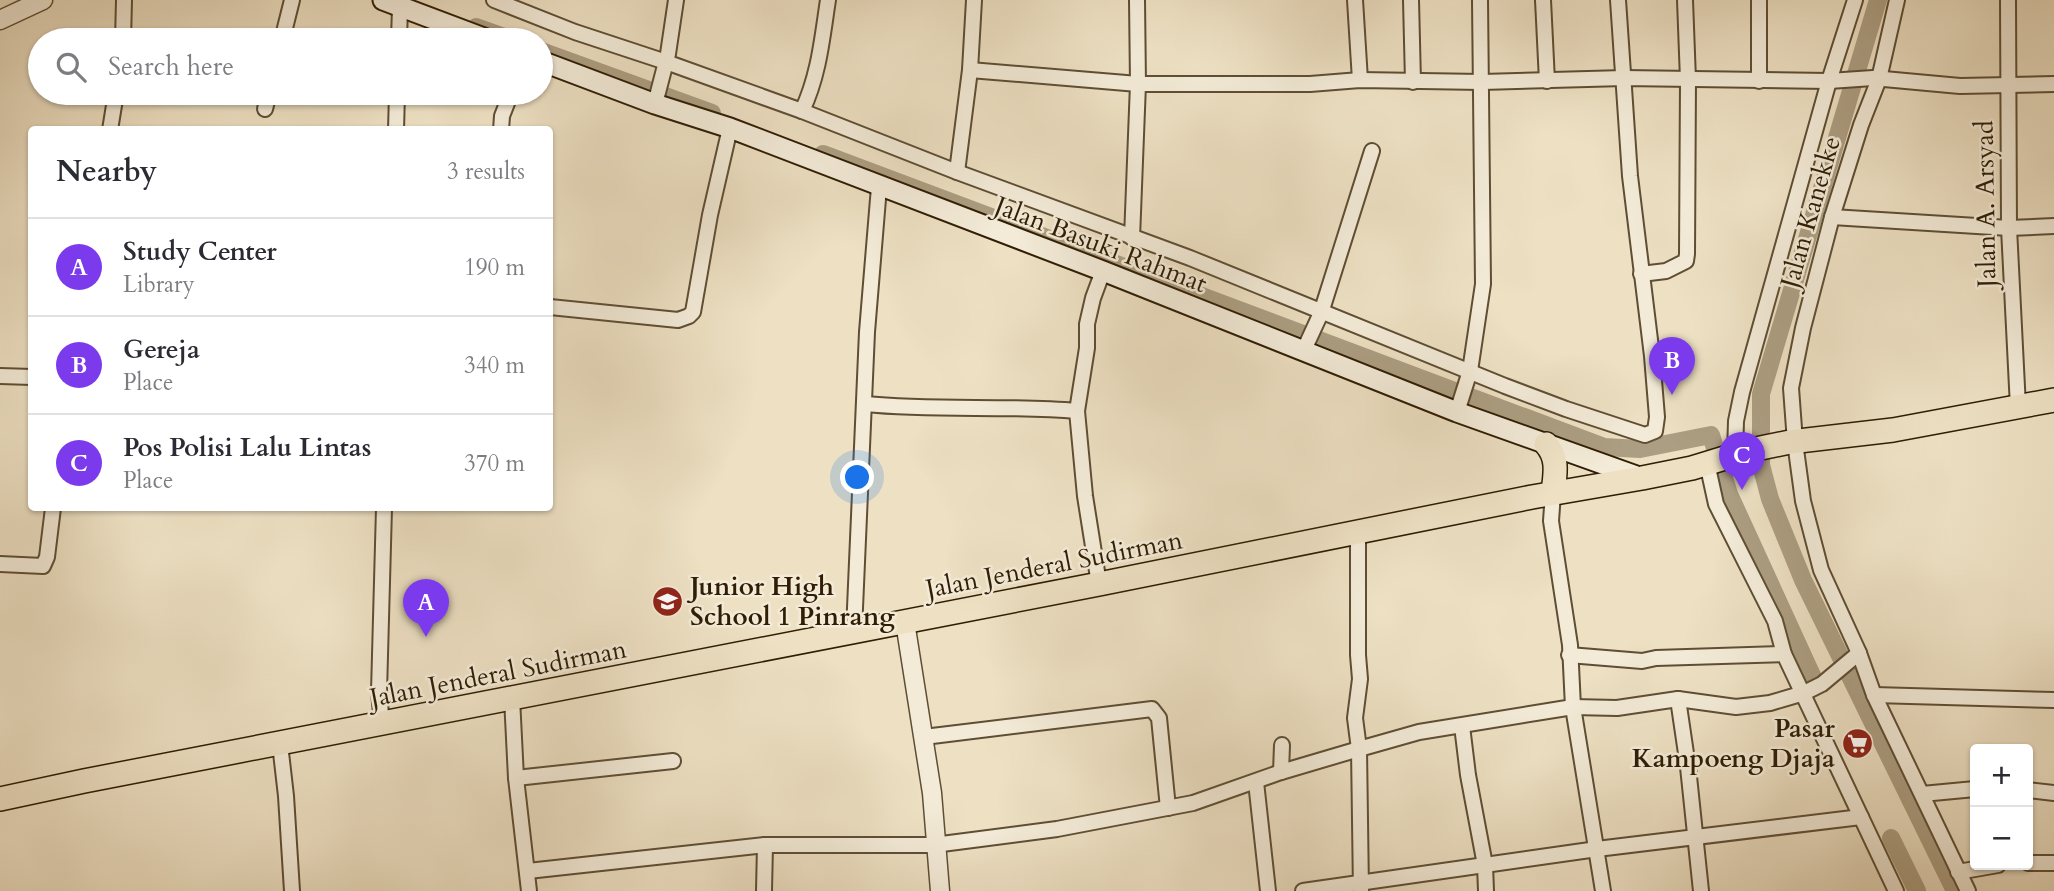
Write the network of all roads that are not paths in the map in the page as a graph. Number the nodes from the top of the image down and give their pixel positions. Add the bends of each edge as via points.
1 (43, 0) edge
2 (124, 0) edge
3 (292, 0) edge
4 (494, 0) edge
5 (676, 0) edge
6 (828, 0) edge
7 (974, 0) edge
8 (1136, 0) edge
9 (1355, 0) edge
10 (1411, 0) edge
11 (1480, 0) edge
12 (1543, 0) edge
13 (1618, 0) edge
14 (1685, 0) edge
15 (1759, 0) edge
16 (1855, 0) edge
17 (1897, 0) edge
18 (2008, 0) edge
19 (392, 4) edge
20 (0, 20) edge
21 (123, 28) edge
22 (285, 28) edge
23 (397, 28) edge
24 (457, 28) edge
25 (553, 65) edge
26 (666, 65) junction
27 (970, 70) junction
28 (1625, 78) junction
29 (1876, 79) junction
30 (1360, 80) junction
31 (1688, 80) junction
32 (1759, 81) junction
33 (1834, 81) junction
34 (1413, 82) junction
35 (1482, 82) junction
36 (1547, 82) junction
37 (1138, 84) junction
38 (2007, 84) junction
39 (2054, 84) edge
40 (657, 98) junction
41 (114, 105) edge
42 (266, 105) edge
43 (397, 105) edge
44 (506, 105) edge
45 (265, 109) dead end
46 (802, 111) junction
47 (111, 126) edge
48 (396, 126) edge
49 (501, 126) edge
50 (730, 128) junction
51 (1372, 151) dead end
52 (957, 172) junction
53 (878, 187) junction
54 (1832, 217) junction
55 (2054, 226) edge
56 (2009, 228) junction
57 (1132, 239) junction
58 (1103, 271) junction
59 (1641, 274) junction
60 (553, 307) edge
61 (1321, 313) junction
62 (1307, 345) junction
63 (1470, 371) junction
64 (0, 376) edge
65 (28, 377) edge
66 (2054, 400) edge
67 (865, 404) junction
68 (1459, 406) junction
69 (2018, 407) junction
70 (1077, 411) junction
71 (1792, 442) junction
72 (1546, 444) junction
73 (1729, 456) junction
74 (1642, 478) junction
75 (1553, 493) junction
76 (54, 511) edge
77 (384, 511) edge
78 (1358, 532) junction
79 (0, 564) edge
80 (1099, 584) junction
81 (905, 622) junction
82 (854, 631) junction
83 (1859, 653) junction
84 (1784, 654) junction
85 (1569, 655) junction
86 (1804, 693) junction
87 (1874, 695) junction
88 (512, 698) junction
89 (1678, 699) junction
90 (2054, 700) edge
91 (1573, 707) junction
92 (382, 725) junction
93 (1462, 726) junction
94 (924, 737) junction
95 (280, 744) junction
96 (1282, 745) dead end
97 (1359, 749) junction
98 (673, 761) dead end
99 (1281, 772) junction
100 (516, 778) junction
101 (1256, 782) junction
102 (1970, 789) edge
103 (2033, 791) edge
104 (2054, 793) edge
105 (1922, 794) junction
106 (0, 799) edge
107 (1168, 808) junction
108 (1861, 817) junction
109 (1695, 838) junction
110 (765, 845) junction
111 (934, 845) junction
112 (1597, 849) junction
113 (2033, 863) edge
114 (2054, 863) edge
115 (1485, 865) junction
116 (1970, 870) edge
117 (528, 871) junction
118 (1958, 872) junction
119 (1361, 886) edge
120 (524, 890) edge
121 (292, 891) edge
122 (764, 891) edge
123 (940, 891) edge
124 (1268, 891) edge
125 (1303, 891) edge
126 (1486, 891) edge
127 (1604, 891) edge
128 (1700, 891) edge
129 (1896, 891) edge
130 (1968, 891) edge

1 - 20 street
2 - 21 street
3 - 22 street
4 - 26 street
5 - 26 street
6 - 46 street via 817,72
7 - 27 street
8 - 37 street
9 - 30 street
10 - 34 street
11 - 35 street
12 - 36 street
13 - 28 street
14 - 31 street
15 - 32 street
16 - 33 street
17 - 29 street, Jalan Kanekke
18 - 38 street, Jalan A. Arsyad
19 - 23 street
19 - 24 main road
25 - 40 main road, Jalan Basuki Rahmat
26 - 40 street
26 - 46 street
27 - 37 street
27 - 52 street
28 - 31 street
28 - 36 street
28 - 59 street via 1629,176
29 - 33 street
29 - 38 street via 1960,86
29 - 54 street, Jalan Kanekke
30 - 34 street
30 - 37 street
31 - 32 street
31 - 59 street via 1686,261 1666,271
32 - 33 street
33 - 73 street via 1742,392
34 - 35 street
35 - 36 street
35 - 63 street via 1483,284
37 - 57 street
38 - 39 street
38 - 56 street, Jalan A. Arsyad
40 - 50 main road, Jalan Basuki Rahmat
41 - 47 street
42 - 45 street
43 - 48 street
44 - 49 street
46 - 52 street
50 - 53 main road, Jalan Basuki Rahmat
50 - 60 street via 693,312 678,320
51 - 61 street
52 - 57 street
53 - 58 main road, Jalan Basuki Rahmat
53 - 67 street
54 - 56 street
54 - 71 street, Jalan Kanekke via 1791,388
55 - 56 street
56 - 69 street, Jalan A. Arsyad
57 - 61 street
58 - 62 main road, Jalan Basuki Rahmat
58 - 70 street via 1087,324
59 - 63 street via 1653,356 1655,431 1646,435 1612,425
61 - 62 street
61 - 63 street
62 - 68 main road, Jalan Basuki Rahmat
63 - 68 street
64 - 65 street
66 - 69 highway, Jalan Jenderal Sudirman
67 - 70 street
67 - 82 street
68 - 72 main road, Jalan Basuki Rahmat
69 - 71 highway, Jalan Jenderal Sudirman via 1893,430
70 - 80 street
71 - 73 highway, Jalan Jenderal Sudirman
71 - 83 street, Jalan Kanekke via 1821,570
72 - 74 main road, Jalan Basuki Rahmat
72 - 75 highway via 1555,457
73 - 74 highway, Jalan Jenderal Sudirman
73 - 84 street via 1716,504 1775,621
74 - 75 highway, Jalan Jenderal Sudirman
75 - 78 highway, Jalan Jenderal Sudirman
75 - 85 street via 1550,521
76 - 79 street via 43,566
77 - 92 street
78 - 80 highway, Jalan Jenderal Sudirman
78 - 97 street via 1360,679 1355,718
80 - 81 highway, Jalan Jenderal Sudirman
81 - 82 highway, Jalan Jenderal Sudirman
81 - 94 street
82 - 88 highway, Jalan Jenderal Sudirman
83 - 86 street
83 - 87 street, Jalan Kanekke
84 - 85 street via 1642,661
84 - 86 street
85 - 91 street
86 - 89 street via 1736,707
86 - 108 street
87 - 90 street
87 - 105 street, Jalan Kanekke
88 - 92 highway, Jalan Jenderal Sudirman
88 - 100 street
89 - 91 street via 1617,708
89 - 109 street
91 - 93 street
91 - 112 street
92 - 95 highway, Jalan Jenderal Sudirman
93 - 97 street via 1419,732
93 - 115 street
94 - 107 street via 1152,709 1158,718
94 - 111 street
95 - 106 highway, Jalan Jenderal Sudirman
95 - 121 street
96 - 99 street
97 - 99 street
97 - 119 street
98 - 100 street
99 - 101 street
100 - 117 street
101 - 107 street
101 - 124 street
102 - 105 street
103 - 104 street
105 - 118 street, Jalan Kanekke
107 - 111 street via 1057,830
108 - 109 street
108 - 129 street
109 - 112 street
109 - 128 street
110 - 111 street
110 - 117 street
110 - 122 street
111 - 123 street
112 - 115 street
112 - 127 street
113 - 114 street
115 - 119 street
115 - 126 street
116 - 118 street
117 - 120 street
118 - 130 street, Jalan Kanekke
119 - 125 street

